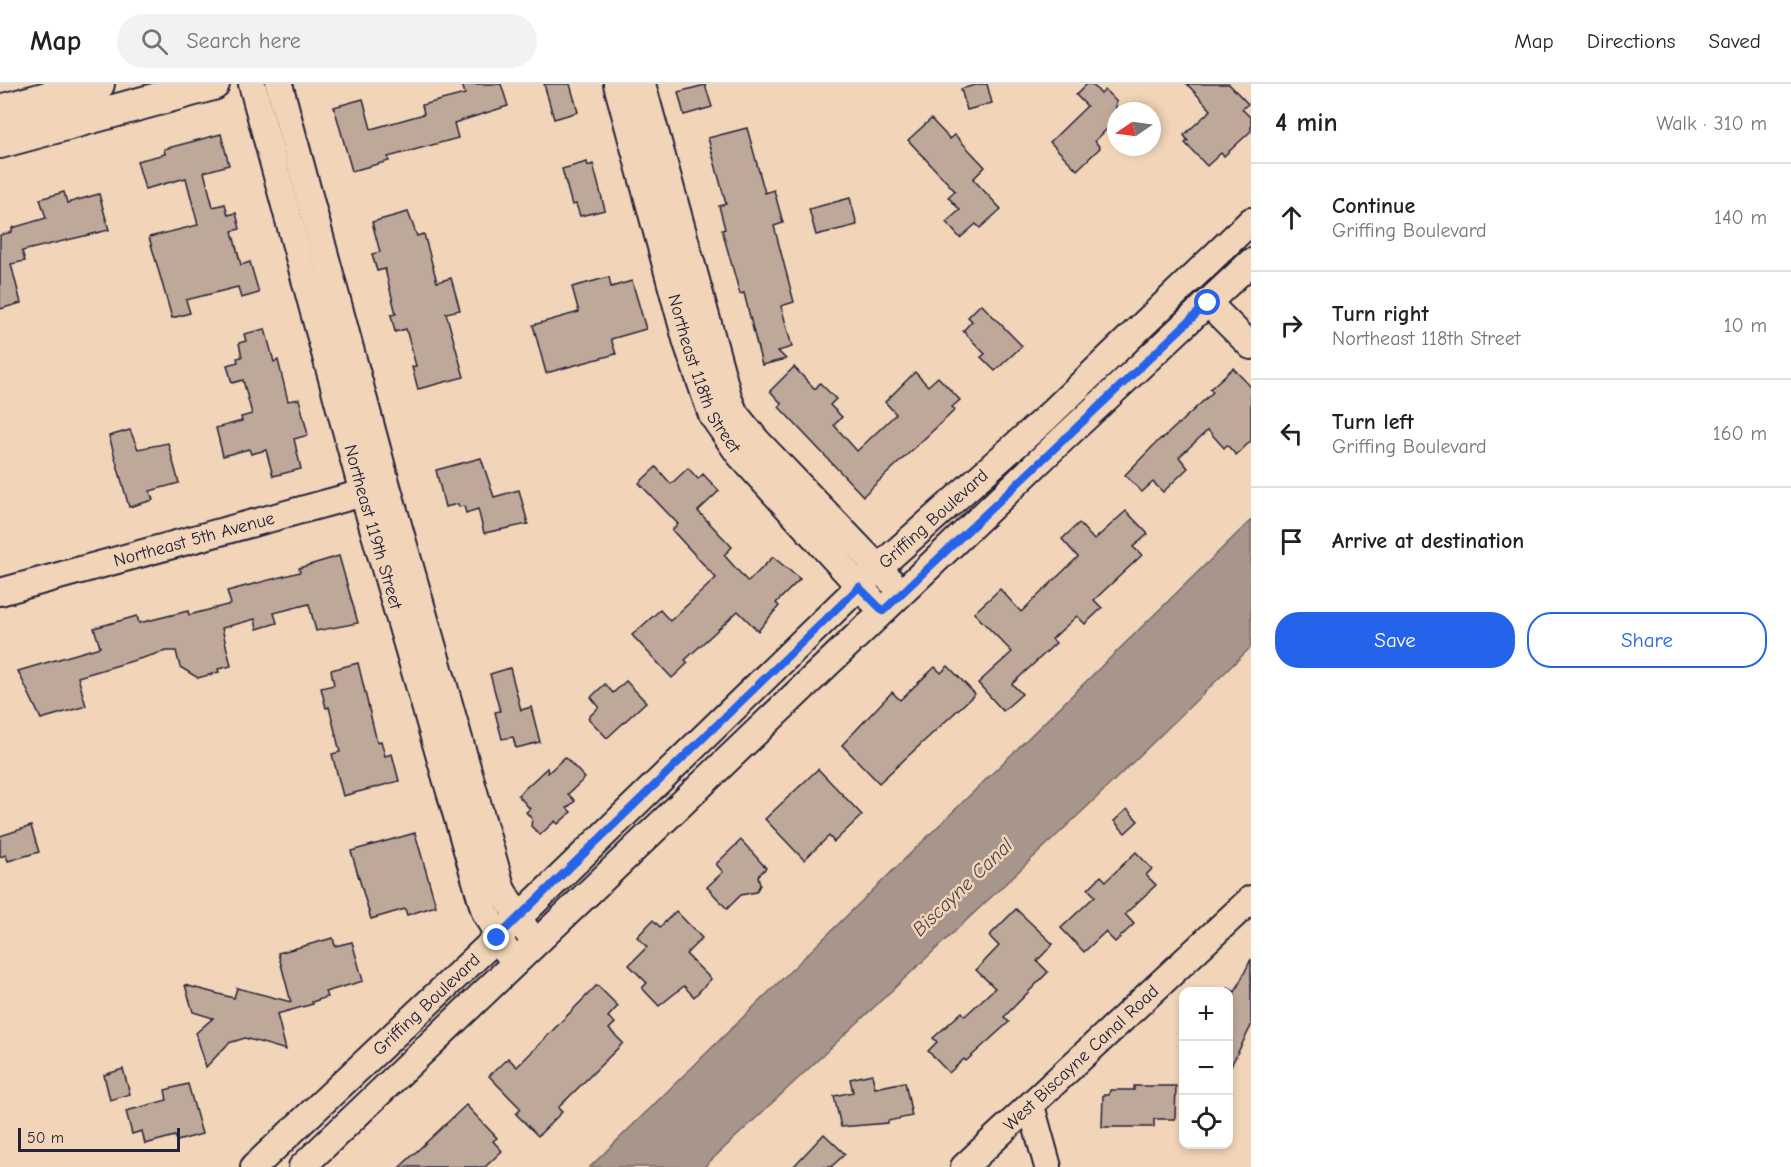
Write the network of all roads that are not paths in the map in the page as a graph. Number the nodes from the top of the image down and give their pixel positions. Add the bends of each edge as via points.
1 (98, 84) edge
2 (213, 84) edge
3 (252, 84) edge
4 (279, 84) edge
5 (617, 84) edge
6 (642, 84) edge
7 (0, 111) edge
8 (0, 142) edge
9 (1251, 221) edge
10 (1251, 262) edge
11 (1208, 303) junction
12 (1251, 346) edge
13 (375, 490) junction
14 (878, 568) junction
15 (859, 587) junction
16 (0, 592) edge
17 (903, 593) junction
18 (883, 611) junction
19 (1251, 899) edge
20 (518, 918) junction
21 (497, 938) junction
22 (534, 944) junction
23 (515, 963) junction
24 (1031, 1106) junction
25 (254, 1167) edge
26 (302, 1167) edge
27 (964, 1167) edge
28 (1048, 1167) edge

1 - 7 main road
2 - 8 main road
3 - 13 street, Northeast 119th Street
4 - 13 street, Northeast 119th Street
5 - 15 street, Northeast 118th Street via 687,343 712,415 739,454
6 - 14 street, Northeast 118th Street via 735,414
9 - 14 street, Griffing Boulevard via 1046,418
10 - 11 street, Griffing Boulevard
11 - 12 street
11 - 17 street, Griffing Boulevard
13 - 16 street, Northeast 5th Avenue
13 - 20 street, Northeast 119th Street via 502,890
13 - 21 street, Northeast 119th Street via 485,912
14 - 15 street, Griffing Boulevard
14 - 17 street, Northeast 118th Street
15 - 18 street, Northeast 118th Street
15 - 20 street, Griffing Boulevard
17 - 18 street, Griffing Boulevard
18 - 22 street, Griffing Boulevard
19 - 24 street, West Biscayne Canal Road
20 - 21 street, Griffing Boulevard
20 - 22 street, Northeast 119th Street
21 - 23 street, Northeast 119th Street
21 - 25 street, Griffing Boulevard
22 - 23 street, Griffing Boulevard
23 - 26 street, Griffing Boulevard
24 - 27 street, West Biscayne Canal Road
24 - 28 street

